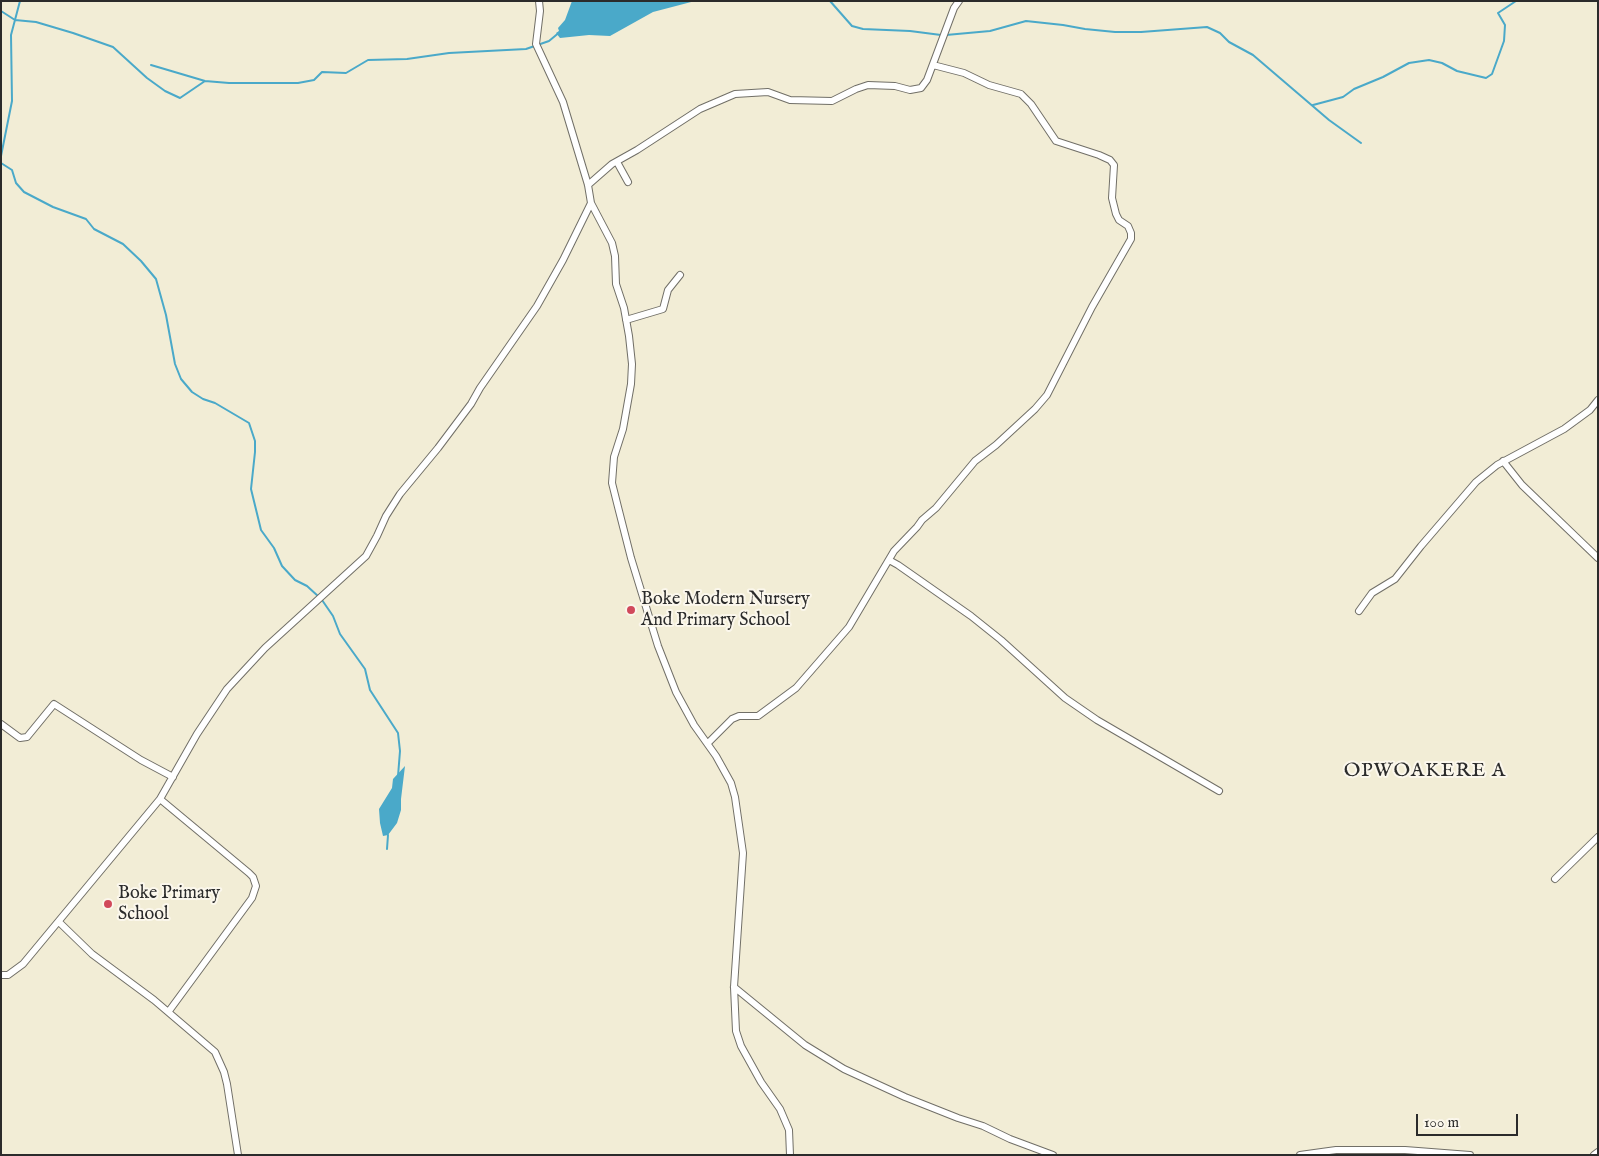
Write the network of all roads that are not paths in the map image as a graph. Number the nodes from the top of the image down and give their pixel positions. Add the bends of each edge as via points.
1 (539, 1) edge
2 (959, 1) edge
3 (933, 64) junction
4 (617, 162) junction
5 (628, 182) dead end
6 (588, 185) junction
7 (592, 203) junction
8 (680, 275) dead end
9 (626, 320) junction
10 (1598, 400) edge
11 (1503, 461) junction
12 (1598, 558) edge
13 (888, 560) junction
14 (1359, 611) dead end
15 (1, 724) edge
16 (708, 743) junction
17 (173, 777) junction
18 (1219, 791) dead end
19 (160, 799) junction
20 (1598, 837) edge
21 (1555, 879) dead end
22 (59, 922) junction
23 (1, 975) edge
24 (734, 987) junction
25 (168, 1011) junction
26 (1598, 1152) edge
27 (238, 1155) edge
28 (790, 1155) edge
29 (1053, 1155) edge
30 (1300, 1155) edge
31 (1470, 1155) edge
32 (1594, 1155) edge

1 - 6 street via 536,44 563,102
2 - 3 street
3 - 4 street via 927,80 916,90 868,85 832,102 790,100 768,92 735,94 700,109
3 - 13 street via 1021,94 1056,141 1110,160 1114,165 1112,198 1116,214 1128,226 1131,239 1047,395 996,446 975,461
4 - 5 street
4 - 6 street
6 - 7 street
7 - 9 street via 612,243 616,284
7 - 17 street via 537,306 471,404 400,494 366,556 265,648 227,689
8 - 9 street via 668,290 663,309
9 - 16 street via 632,364 631,384 614,457 612,483 658,646 676,692
10 - 11 street via 1564,429
11 - 12 street via 1522,485
11 - 14 street via 1476,482 1394,579 1372,593
13 - 16 street via 849,627 796,688 758,716 732,719
13 - 18 street via 971,616 1065,698
15 - 17 street via 20,738 27,737 54,704
16 - 24 street via 731,783 743,853
17 - 19 street
19 - 22 street
19 - 25 street via 249,873 256,886 252,898
20 - 21 street
22 - 23 street via 23,964 8,975
22 - 25 street via 92,954
24 - 28 street via 736,1031 741,1046 780,1109 789,1130
24 - 29 street via 805,1045 844,1069 885,1089
25 - 27 street via 207,1044 219,1059 227,1084
26 - 32 street
30 - 31 street via 1336,1150 1405,1150

